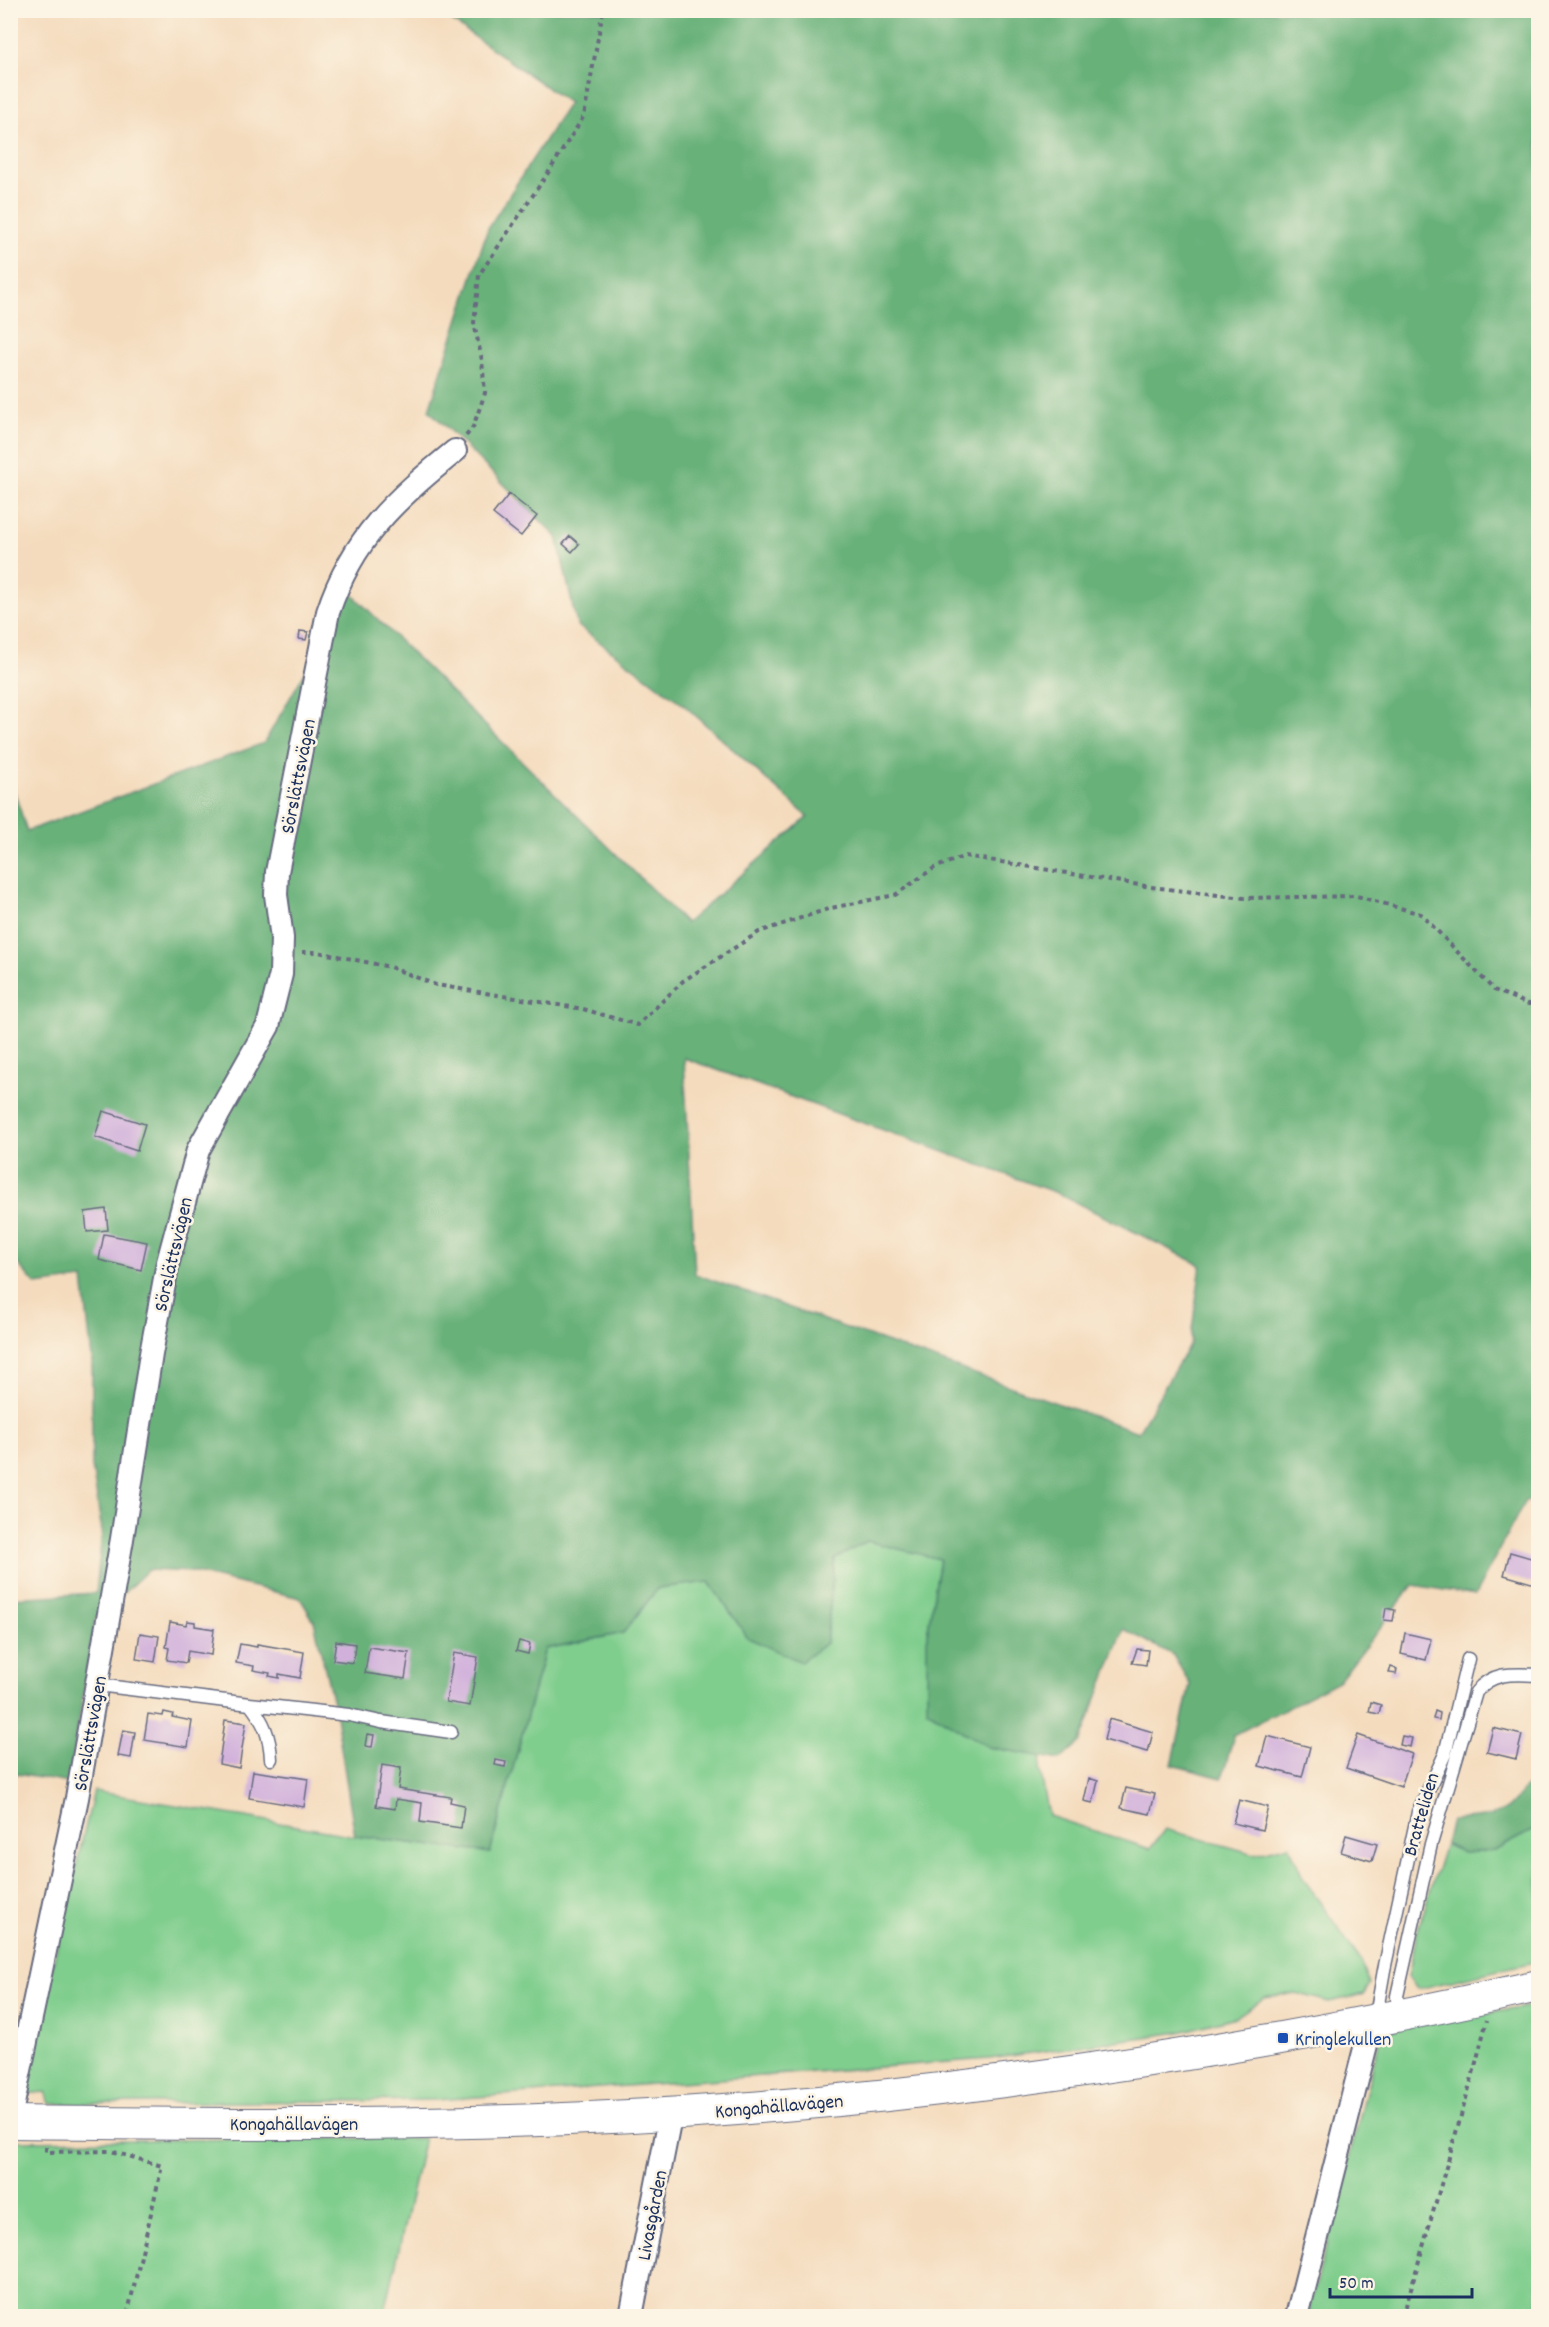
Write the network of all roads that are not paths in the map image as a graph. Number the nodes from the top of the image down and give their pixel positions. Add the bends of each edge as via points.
1 (454, 451) road end
2 (1468, 1659) dead end
3 (1539, 1675) edge
4 (98, 1685) junction
5 (250, 1704) junction
6 (451, 1732) dead end
7 (271, 1759) dead end
8 (1539, 1986) edge
9 (1385, 2019) junction
10 (668, 2114) junction
11 (10, 2120) edge
12 (631, 2316) edge
13 (1298, 2316) edge

1 - 4 street, Sörslättsvägen via 393,504 362,542 338,582 326,622 277,872 281,975 268,1026 198,1150 168,1262
2 - 9 lane, Bratteliden via 1445,1754 1418,1812 1378,2004
3 - 9 lane, Bratteliden via 1491,1677 1476,1692 1431,1844 1397,1996
4 - 5 lane
4 - 11 street, Sörslättsvägen
5 - 6 lane
5 - 7 lane via 266,1728
8 - 9 main road, Kongahällavägen
9 - 10 main road, Kongahällavägen via 1173,2057 931,2091
9 - 13 street
10 - 11 main road, Kongahällavägen via 391,2122
10 - 12 street, Livasgården

